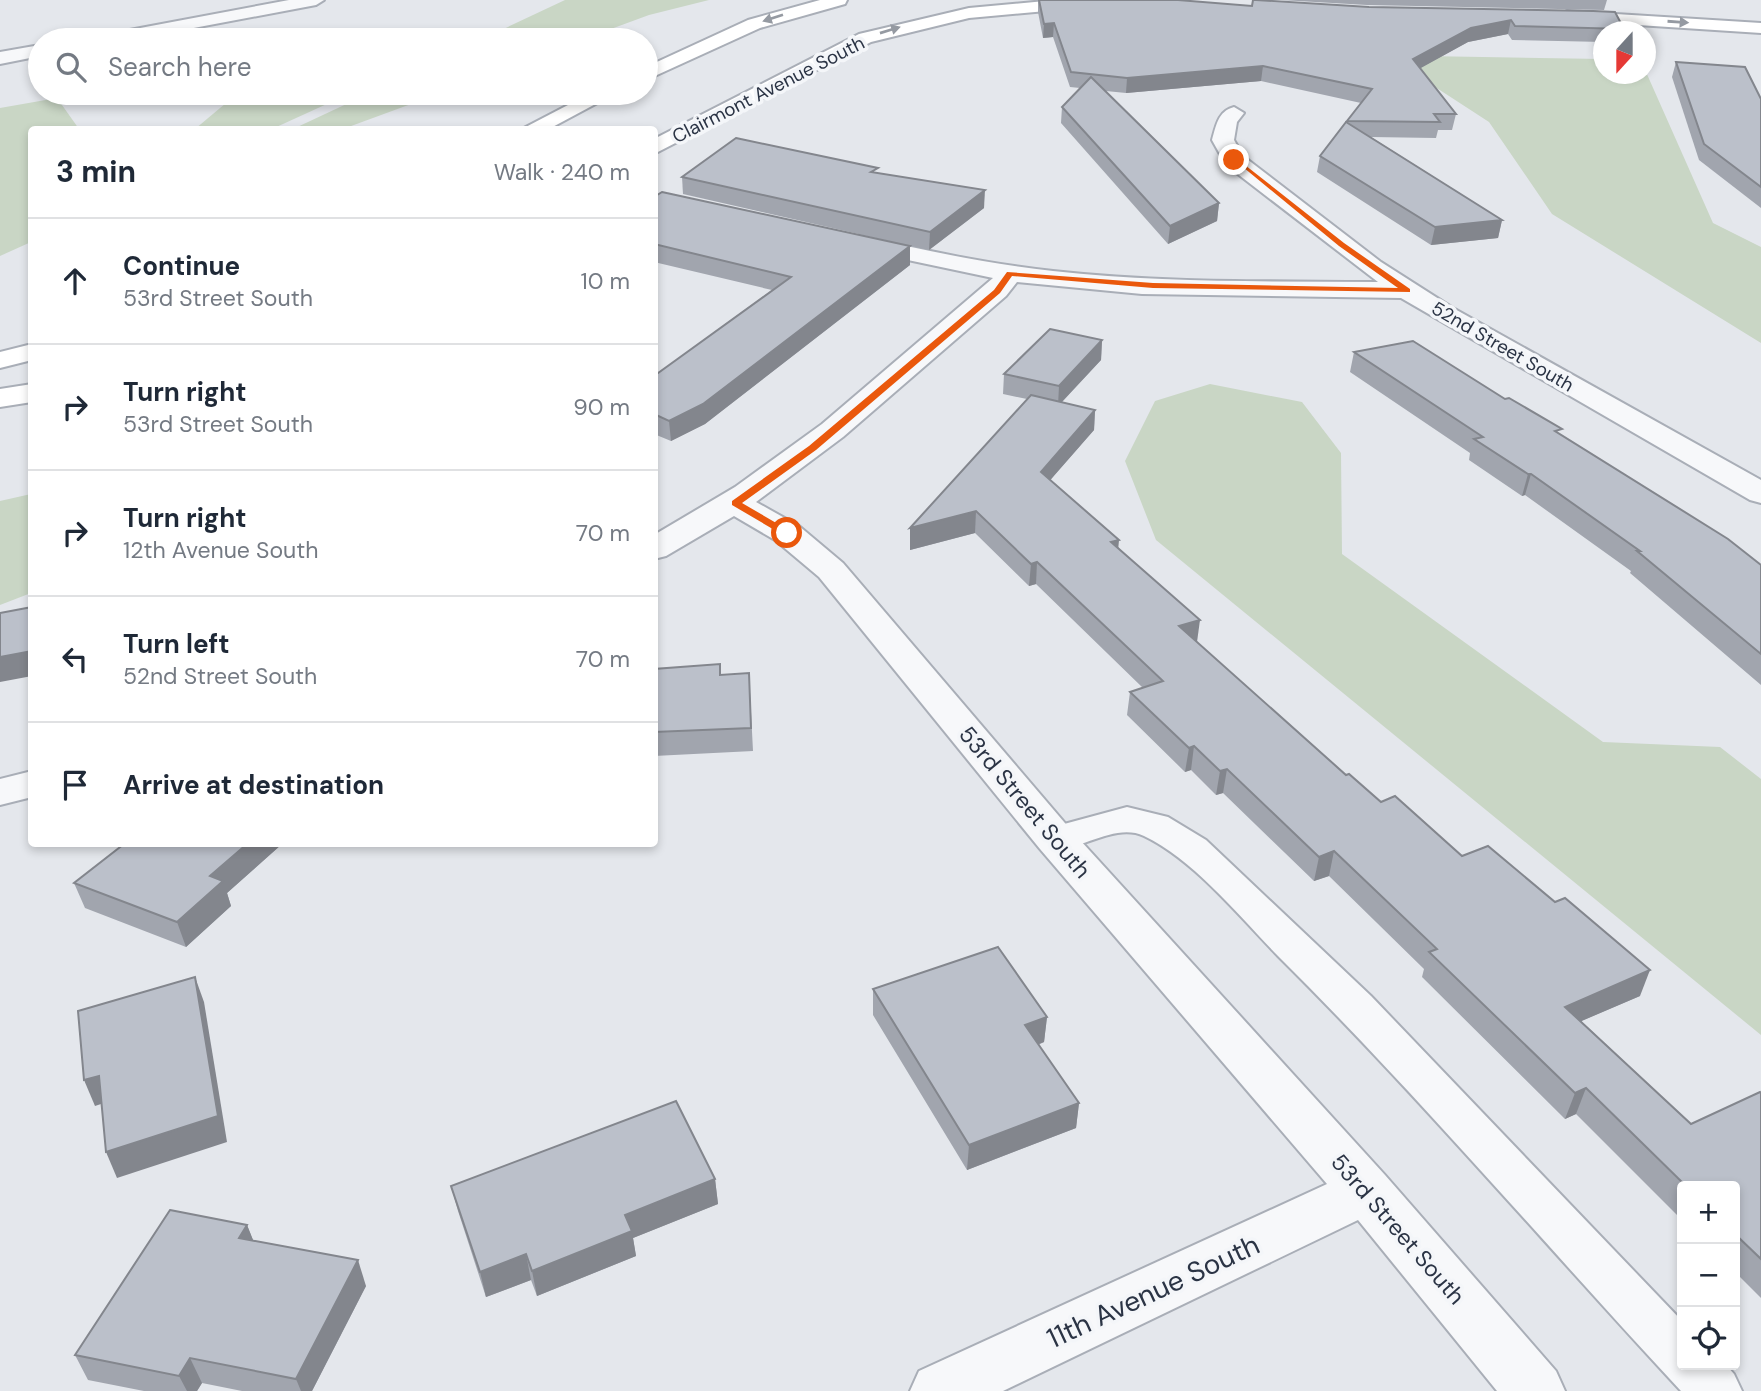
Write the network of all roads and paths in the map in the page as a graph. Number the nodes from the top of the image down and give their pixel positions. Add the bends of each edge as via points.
1 (214, 0) edge
2 (316, 0) edge
3 (839, 0) edge
4 (1105, 1) edge
5 (1027, 2) edge
6 (244, 14) junction
7 (1551, 16) edge
8 (168, 28) edge
9 (1761, 28) edge
10 (28, 53) edge
11 (0, 58) edge
12 (658, 68) edge
13 (581, 105) edge
14 (1234, 113) dead end
15 (538, 126) edge
16 (658, 146) edge
17 (839, 238) edge
18 (1010, 274) junction
19 (1407, 290) junction
20 (28, 353) edge
21 (0, 360) edge
22 (28, 394) edge
23 (0, 398) edge
24 (1761, 493) edge
25 (735, 503) junction
26 (658, 547) edge
27 (28, 785) edge
28 (0, 792) edge
29 (1055, 839) junction
30 (1366, 1191) junction
31 (1677, 1351) edge
32 (1695, 1370) edge
33 (940, 1391) edge
34 (1535, 1391) edge
35 (1716, 1391) edge

1 - 6 street
2 - 6 street
3 -> 12 street via 754,24
4 - 5 street, Clairmont Avenue South
16 -> 5 street, Clairmont Avenue South via 865,38
6 - 8 street
7 -> 9 street
10 - 11 street
13 - 15 street
14 - 19 street, 52nd Street South via 1223,140 1234,160
17 - 18 street
18 - 19 street via 1153,286
18 - 25 street via 997,292 813,448
19 - 24 street, 52nd Street South
20 - 21 street
22 - 23 street
25 - 26 street
25 - 29 street, 53rd Street South via 787,533 831,570
27 - 28 street
29 - 30 street, 53rd Street South
29 - 31 lane via 1127,819 1155,826 1193,849 1356,1007
30 - 33 street, 11th Avenue South
30 - 34 street, 53rd Street South
32 - 35 lane

